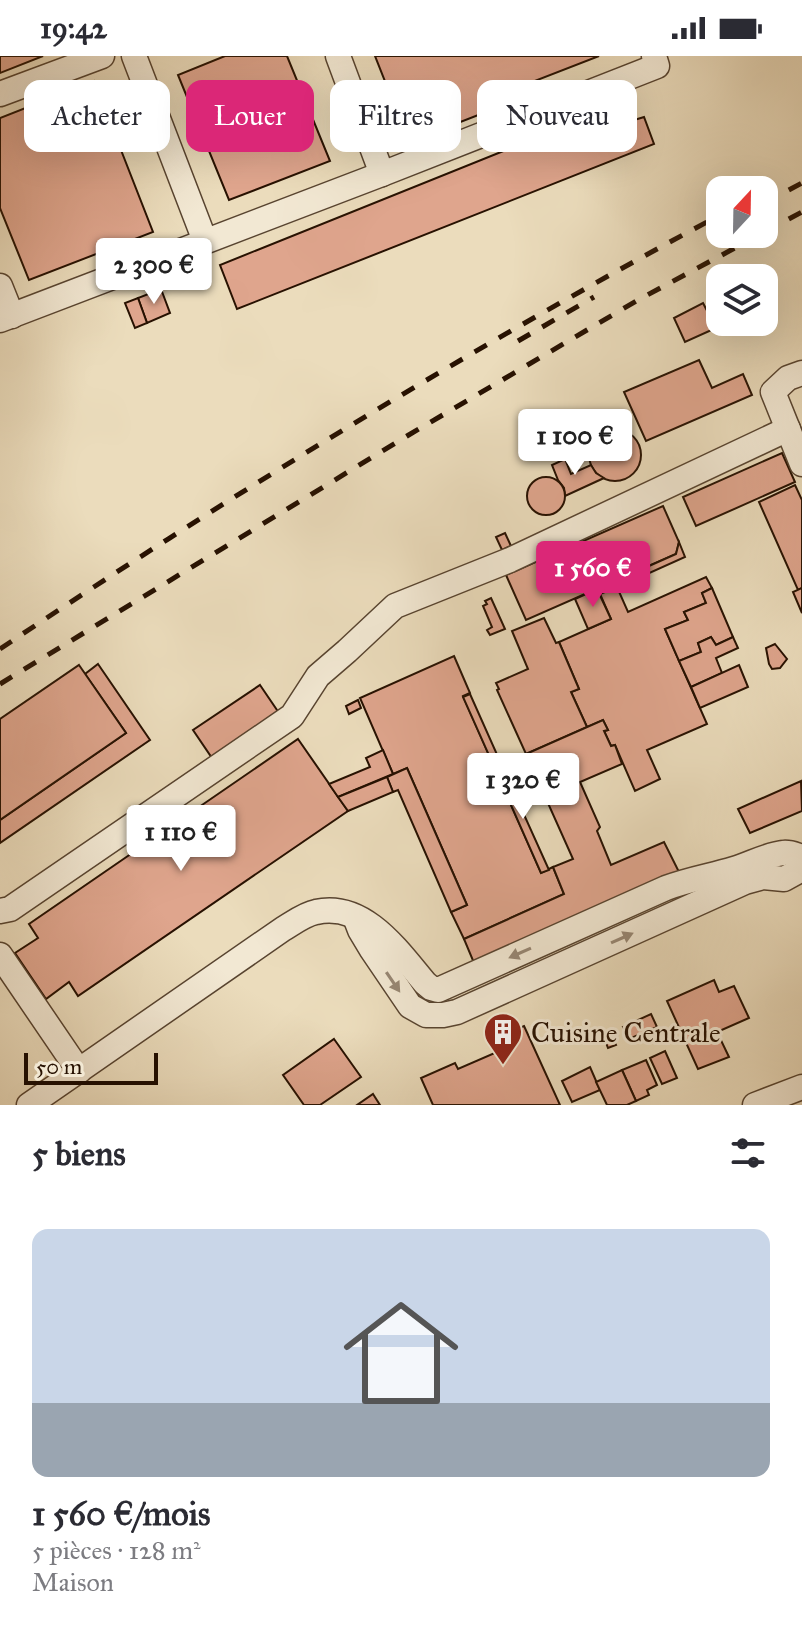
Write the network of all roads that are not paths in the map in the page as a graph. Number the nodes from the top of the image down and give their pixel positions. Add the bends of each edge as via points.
1 (102, 56) edge
2 (134, 56) edge
3 (338, 56) edge
4 (654, 56) edge
5 (75, 61) edge
6 (0, 94) edge
7 (382, 174) junction
8 (205, 241) junction
9 (0, 286) edge
10 (6, 318) edge
11 (802, 373) edge
12 (788, 429) junction
13 (802, 464) edge
14 (802, 857) edge
15 (802, 869) edge
16 (706, 887) junction
17 (0, 911) edge
18 (0, 955) edge
19 (79, 1071) junction
20 (802, 1087) edge
21 (29, 1105) edge
22 (755, 1105) edge

1 - 5 lane
2 - 8 lane
3 - 7 lane
4 - 7 lane via 657,66
5 - 6 lane
7 - 8 lane
8 - 10 lane
9 - 10 lane
11 - 12 lane via 773,392
12 - 13 lane
12 - 17 lane via 510,560 395,606 318,676 292,716
14 - 16 lane via 787,852 766,857 720,874
15 - 16 lane via 784,879 763,877
16 - 19 lane via 443,1015 426,1015 410,1006 354,915 334,909 313,912
18 - 19 lane
19 - 21 lane
20 - 22 lane

